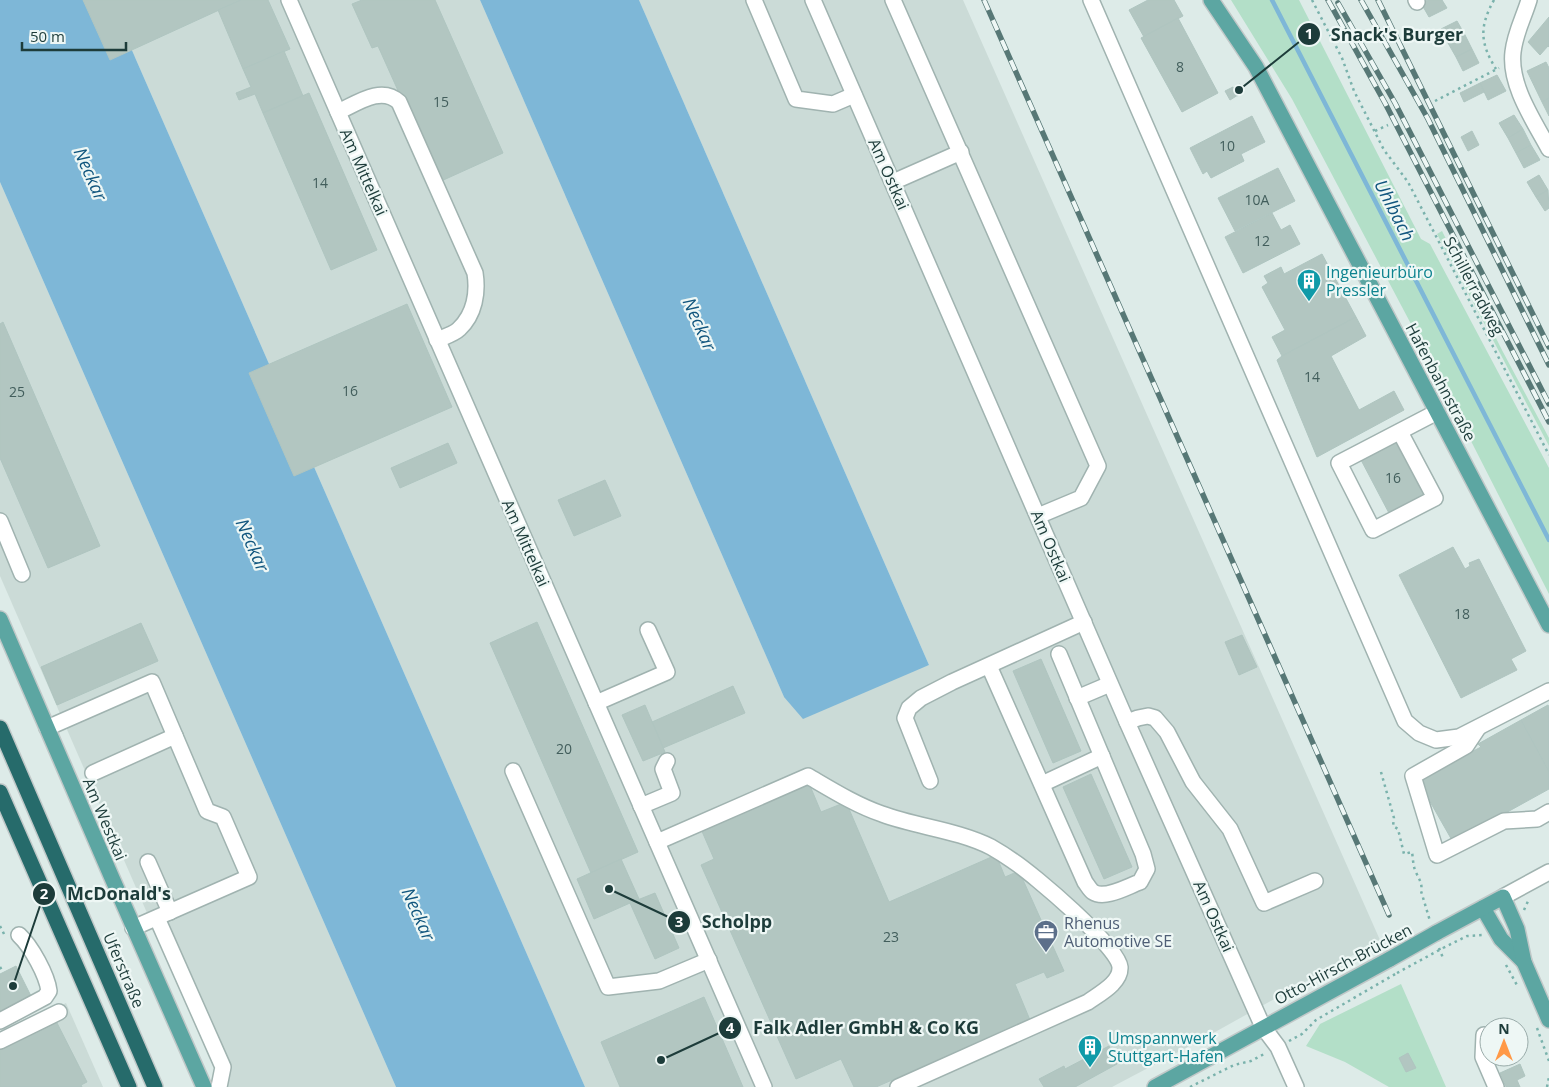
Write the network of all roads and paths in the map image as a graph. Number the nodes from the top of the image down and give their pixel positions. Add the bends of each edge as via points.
1 (289, 0) edge
2 (754, 0) edge
3 (813, 0) edge
4 (893, 0) edge
5 (1090, 0) edge
6 (1212, 0) edge
7 (1312, 0) edge
8 (1494, 0) edge
9 (1529, 0) edge
10 (1513, 63) junction
11 (1496, 69) junction
12 (854, 95) junction
13 (1435, 101) dead end
14 (338, 112) junction
15 (1388, 125) dead end
16 (1375, 131) junction
17 (1549, 149) edge
18 (961, 152) junction
19 (893, 182) junction
20 (438, 340) junction
21 (1438, 412) junction
22 (1400, 432) junction
23 (1549, 454) edge
24 (1038, 516) junction
25 (0, 522) edge
26 (22, 574) dead end
27 (0, 619) edge
28 (1084, 622) junction
29 (1549, 625) edge
30 (648, 630) dead end
31 (1059, 654) dead end
32 (989, 666) junction
33 (1110, 684) junction
34 (1549, 691) edge
35 (1078, 698) junction
36 (596, 703) junction
37 (1127, 722) junction
38 (1479, 727) junction
39 (0, 728) edge
40 (47, 728) junction
41 (175, 736) junction
42 (1102, 756) junction
43 (667, 762) dead end
44 (513, 771) dead end
45 (1381, 772) dead end
46 (93, 773) dead end
47 (930, 781) dead end
48 (1042, 784) junction
49 (0, 792) edge
50 (641, 806) junction
51 (1549, 812) edge
52 (657, 842) junction
53 (148, 862) dead end
54 (1549, 872) edge
55 (1315, 881) dead end
56 (1504, 897) junction
57 (1529, 900) dead end
58 (1483, 908) junction
59 (1524, 908) dead end
60 (163, 915) junction
61 (134, 928) junction
62 (1435, 934) junction
63 (19, 935) dead end
64 (1486, 936) dead end
65 (1443, 958) dead end
66 (1502, 958) dead end
67 (708, 960) junction
68 (1524, 962) junction
69 (0, 967) edge
70 (3, 972) dead end
71 (1520, 992) dead end
72 (59, 1012) dead end
73 (0, 1021) edge
74 (1542, 1021) edge
75 (1264, 1027) junction
76 (0, 1041) edge
77 (1278, 1047) junction
78 (1549, 1061) edge
79 (1487, 1067) edge
80 (1549, 1077) edge
81 (129, 1087) edge
82 (156, 1087) edge
83 (204, 1087) edge
84 (219, 1087) edge
85 (764, 1087) edge
86 (898, 1087) edge
87 (1154, 1087) edge
88 (1190, 1087) edge
89 (1296, 1087) edge
90 (1496, 1087) edge
91 (1547, 1087) edge

1 - 14 street, Am Mittelkai
2 - 12 street via 796,99 833,104
3 - 12 street, Am Ostkai
4 - 18 street
5 - 38 street via 1405,721 1419,733 1436,740 1459,737
6 - 21 main road, Hafenbahnstraße via 1256,67
7 - 16 path, Schillerradweg
8 - 11 path via 1486,16 1483,38
9 - 10 street via 1518,31
10 - 11 path
10 - 17 street via 1518,89
11 - 13 path
12 - 19 street, Am Ostkai
14 - 20 street, Am Mittelkai
14 - 20 street via 377,94 394,97 399,102 475,273 475,301 468,316 459,329
15 - 16 path
16 - 23 path, Schillerradweg via 1384,150 1408,182
18 - 19 street
18 - 24 street via 1098,466 1081,498
19 - 24 street, Am Ostkai
20 - 36 street, Am Mittelkai
21 - 22 street
21 - 29 main road, Hafenbahnstraße
22 - 22 street via 1435,498 1373,530 1339,463
24 - 28 street, Am Ostkai
25 - 26 street
27 - 40 main road, Am Westkai
28 - 32 street
28 - 33 street, Am Ostkai
30 - 36 street via 666,672
31 - 35 street
32 - 47 street via 944,686 909,708 904,718
32 - 48 street
33 - 35 street
33 - 37 street, Am Ostkai
34 - 38 street
35 - 42 street
36 - 50 street, Am Mittelkai
37 - 55 street via 1148,716 1155,718 1167,732 1193,782 1230,829 1264,903
37 - 75 street, Am Ostkai
38 - 51 street via 1466,746 1413,776 1437,855 1504,821 1537,818
39 - 82 highway, Uferstraße
40 - 41 street via 152,682
40 - 61 main road, Am Westkai
41 - 46 street
41 - 60 street via 207,811 223,817 249,877
42 - 48 street
42 - 48 street via 1143,854 1147,869 1140,882 1100,895 1092,891 1085,882
43 - 50 street via 663,769 672,792
44 - 67 street via 608,987 659,981
45 - 62 path via 1394,818 1393,826 1398,829 1404,854 1412,852
49 - 81 highway
50 - 52 street, Am Mittelkai
52 - 67 street, Am Mittelkai
52 - 86 street via 808,776 883,815 961,836 1006,856 1054,894 1105,943 1117,959 1118,975 1110,986 1088,1002
53 - 60 street
54 - 56 street, Otto-Hirsch-Brücken
56 - 58 main road, Otto-Hirsch-Brücken
56 - 68 main road via 1514,919
57 - 59 path
58 - 62 main road, Otto-Hirsch-Brücken
58 - 68 main road via 1501,939
60 - 61 street
60 - 84 street via 223,1067
61 - 83 main road, Am Westkai
62 - 65 path
62 - 75 main road, Otto-Hirsch-Brücken, bridge
63 - 73 street via 26,941 49,991 45,998
64 - 77 path, bridge via 1470,934 1443,948 1316,1020 1302,1034
66 - 71 path
67 - 85 street, Am Mittelkai
68 - 74 main road
69 - 70 path
72 - 76 street
74 - 78 path
75 - 77 street, Am Ostkai
75 - 87 main road, Otto-Hirsch-Brücken
77 - 88 path
77 - 89 street, Am Ostkai
79 - 90 street
80 - 91 path

